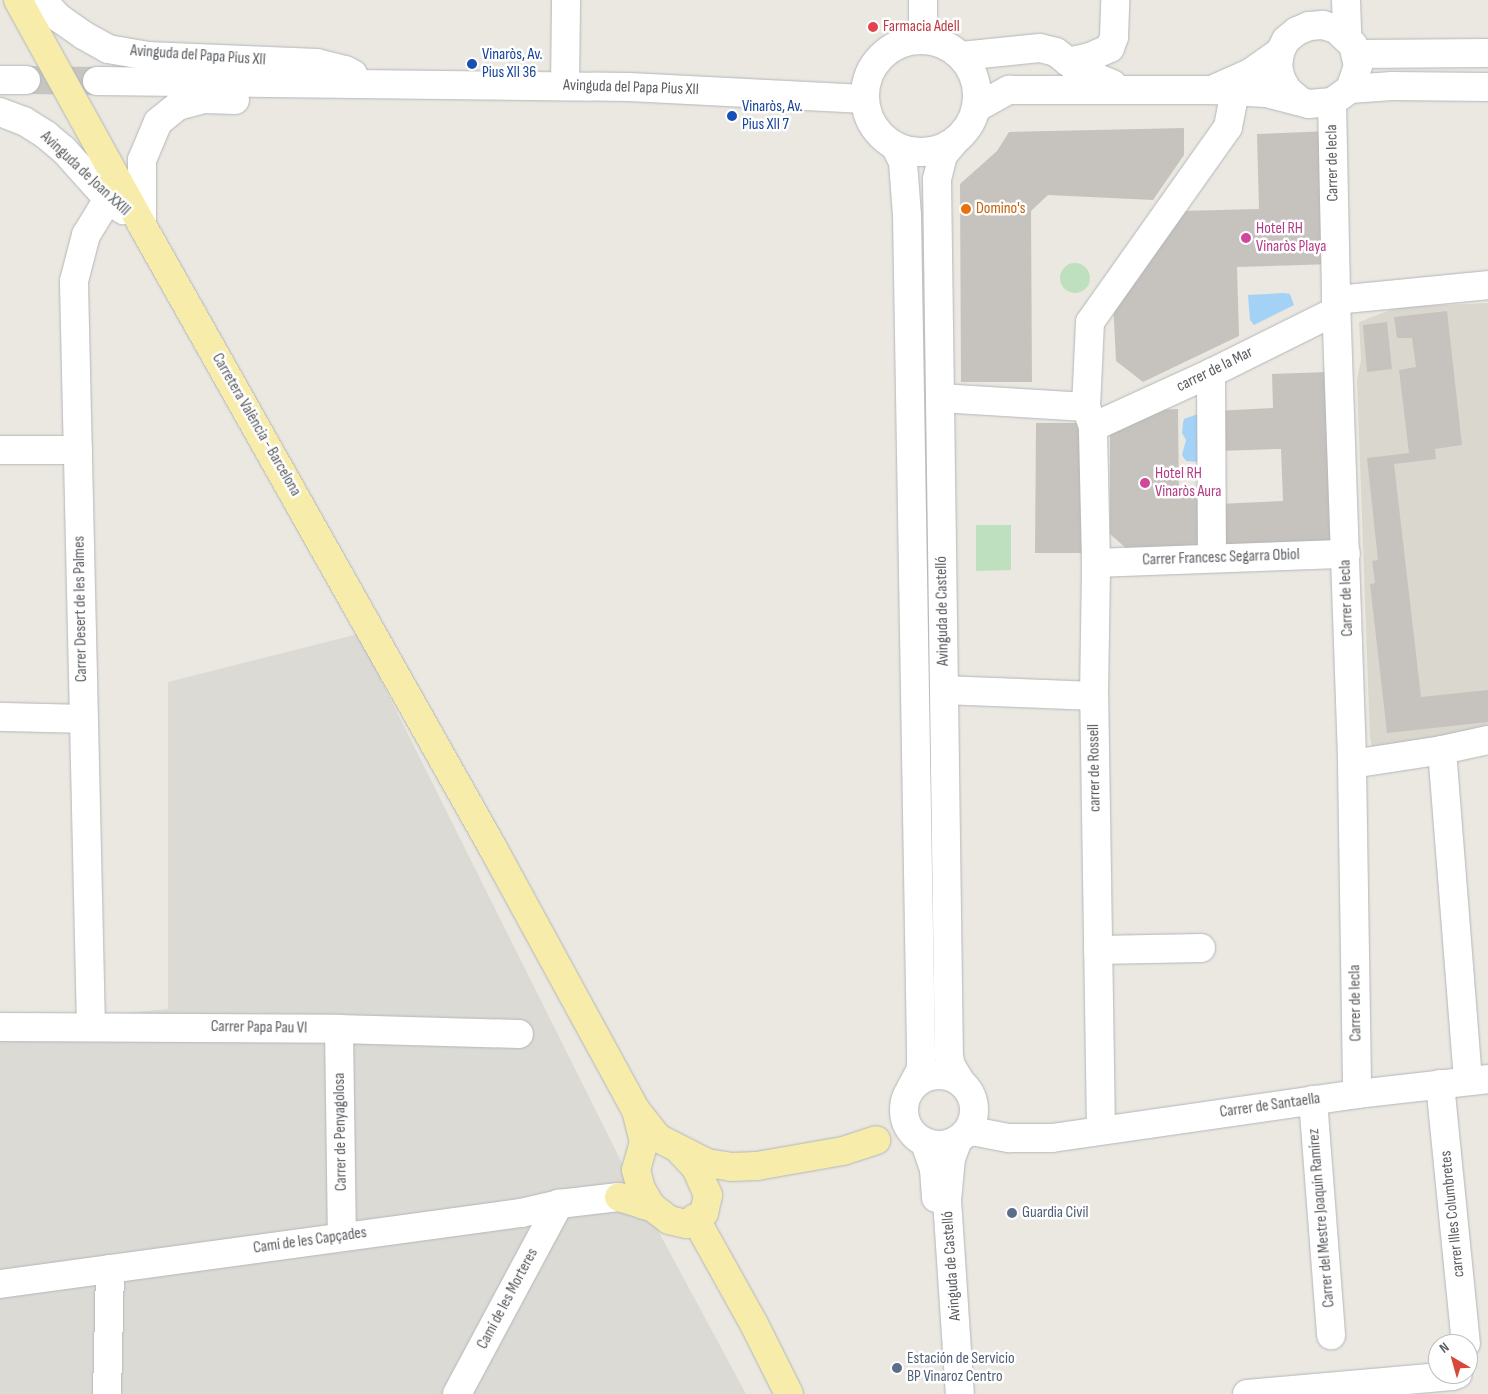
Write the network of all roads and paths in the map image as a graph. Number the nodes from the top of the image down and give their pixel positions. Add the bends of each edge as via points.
1 (18, 0) edge
2 (42, 0) edge
3 (566, 0) edge
4 (923, 0) edge
5 (1115, 0) edge
6 (1346, 0) edge
7 (923, 40) junction
8 (1352, 45) junction
9 (1280, 52) junction
10 (1488, 53) edge
11 (961, 56) junction
12 (1068, 62) junction
13 (97, 81) tunnel mouth
14 (367, 83) junction
15 (565, 86) junction
16 (1488, 87) edge
17 (1125, 89) junction
18 (1224, 90) junction
19 (1341, 95) junction
20 (865, 99) junction
21 (1298, 99) junction
22 (976, 108) junction
23 (0, 112) edge
24 (954, 142) junction
25 (895, 146) junction
26 (108, 199) junction
27 (142, 225) junction
28 (1488, 285) edge
29 (1336, 306) junction
30 (1211, 373) junction
31 (940, 398) junction
32 (1089, 417) junction
33 (0, 450) edge
34 (78, 450) junction
35 (1346, 554) junction
36 (1212, 558) junction
37 (1096, 563) junction
38 (944, 690) junction
39 (1094, 696) junction
40 (0, 717) edge
41 (82, 719) junction
42 (1488, 740) edge
43 (1442, 750) junction
44 (1352, 764) junction
45 (1201, 948) dead end
46 (1098, 950) junction
47 (0, 1027) edge
48 (91, 1027) junction
49 (339, 1029) junction
50 (519, 1034) dead end
51 (1478, 1080) edge
52 (1440, 1084) junction
53 (967, 1092) junction
54 (1357, 1094) junction
55 (908, 1098) junction
56 (1313, 1100) junction
57 (636, 1110) junction
58 (1101, 1130) junction
59 (962, 1137) junction
60 (1052, 1138) junction
61 (876, 1140) junction
62 (924, 1142) junction
63 (674, 1145) junction
64 (757, 1166) junction
65 (635, 1202) junction
66 (559, 1204) junction
67 (701, 1207) junction
68 (342, 1236) junction
69 (110, 1269) junction
70 (0, 1284) edge
71 (1465, 1334) edge
72 (1331, 1336) dead end
73 (1428, 1383) edge
74 (1333, 1390) edge
75 (107, 1394) edge
76 (457, 1394) edge
77 (789, 1394) edge
78 (942, 1394) edge
79 (960, 1394) edge
80 (1247, 1394) edge

1 - 27 main road, Carretera València - Barcelona
2 - 14 street, Avinguda del Papa Pius XII via 83,36 108,49 148,56 318,63 345,70
3 - 15 street
4 - 7 street
5 - 12 street via 1114,37 1110,48
6 - 8 street
7 - 11 street via 937,42
7 - 20 street via 905,42 888,50 875,64 867,80
8 - 9 street via 1330,27 1309,26 1286,40
8 - 10 street
8 - 19 street via 1358,66
9 - 18 street
9 - 21 street via 1278,66 1281,79
11 - 12 street via 1040,48 1056,52
11 - 22 street via 972,72 977,89
12 - 17 street via 1078,70
13 - 14 street, Avinguda del Papa Pius XII
14 - 15 street, Avinguda del Papa Pius XII
14 - 27 street, Avinguda del Papa Pius XII via 326,97 290,102 204,99 178,106 158,122 142,160
15 - 20 street, Avinguda del Papa Pius XII
16 - 19 street via 1392,86
17 - 18 street
17 - 22 street via 1009,90
18 - 21 street
18 - 32 street, carrer de Rossell via 1228,127 1090,322
19 - 21 street via 1309,104
19 - 29 street, Carrer de Iecla
20 - 25 street via 874,127
22 - 24 street via 972,121
23 - 26 street, Avinguda de Joan XXIII via 24,121 46,135
24 - 25 street via 925,152
24 - 31 street, Avinguda de Castelló via 943,155 937,179
25 - 55 street, Avinguda de Castelló via 903,162 906,215 921,1013 920,1069
26 - 27 street, Avinguda de Joan XXIII
26 - 34 street, Carrer Desert de les Palmes via 86,235 74,281
27 - 57 main road, Carretera València - Barcelona via 494,850
28 - 29 street, carrer de la Mar
29 - 30 street, carrer de la Mar
29 - 35 street, Carrer de Iecla
30 - 32 street, carrer de la Mar
30 - 36 street
31 - 32 street, carrer de la Mar
31 - 38 street, Avinguda de Castelló
32 - 37 street, carrer de Rossell
33 - 34 street
34 - 41 street, Carrer Desert de les Palmes
35 - 36 street, Carrer Francesc Segarra Obiol
35 - 44 street, Carrer de Iecla
36 - 37 street, Carrer Francesc Segarra Obiol
37 - 39 street, carrer de Rossell
38 - 39 street
38 - 53 street, Avinguda de Castelló via 949,1057
39 - 46 street, carrer de Rossell
40 - 41 street
41 - 48 street, Carrer Desert de les Palmes
42 - 43 street
43 - 44 street
43 - 51 street
44 - 54 street, Carrer de Iecla
45 - 46 street
46 - 58 street, carrer de Rossell
47 - 48 street, Carrer Papa Pau VI
48 - 49 street, Carrer Papa Pau VI
49 - 50 street, Carrer Papa Pau VI
49 - 68 street, Carrer de Penyagolosa
51 - 52 street, Carrer de Santaella
52 - 54 street, Carrer de Santaella
52 - 71 street, carrer Illes Columbretes
53 - 55 street via 948,1076 934,1076 922,1080
53 - 59 street via 974,1113
53 - 60 street, Carrer de Santaella via 1000,1122
54 - 56 street, Carrer de Santaella
55 - 61 street via 890,1130
55 - 62 street via 908,1128
56 - 58 street, Carrer de Santaella
56 - 72 street, Carrer del Mestre Joaquín Ramírez
57 - 63 main road via 658,1138
57 - 65 main road via 644,1142 637,1162 641,1189
58 - 60 street, Carrer de Santaella
59 - 60 street, Carrer de Santaella via 972,1131 1009,1138
59 - 62 street via 951,1144
59 - 79 street, Avinguda de Castelló via 950,1158 947,1200
61 - 62 street
61 - 64 main road via 843,1151
62 - 78 street, Avinguda de Castelló via 934,1178
63 - 64 main road via 707,1163
63 - 67 main road via 696,1168
64 - 67 main road via 719,1183
65 - 66 street, Camí de les Capçades
65 - 67 main road via 669,1220 687,1224
66 - 68 street, Camí de les Capçades via 521,1213
66 - 76 street, Camí de les Morteres
67 - 77 main road
68 - 69 street, Camí de les Capçades
69 - 70 street, Camí de les Capçades
69 - 75 street
73 - 74 street
74 - 80 street

